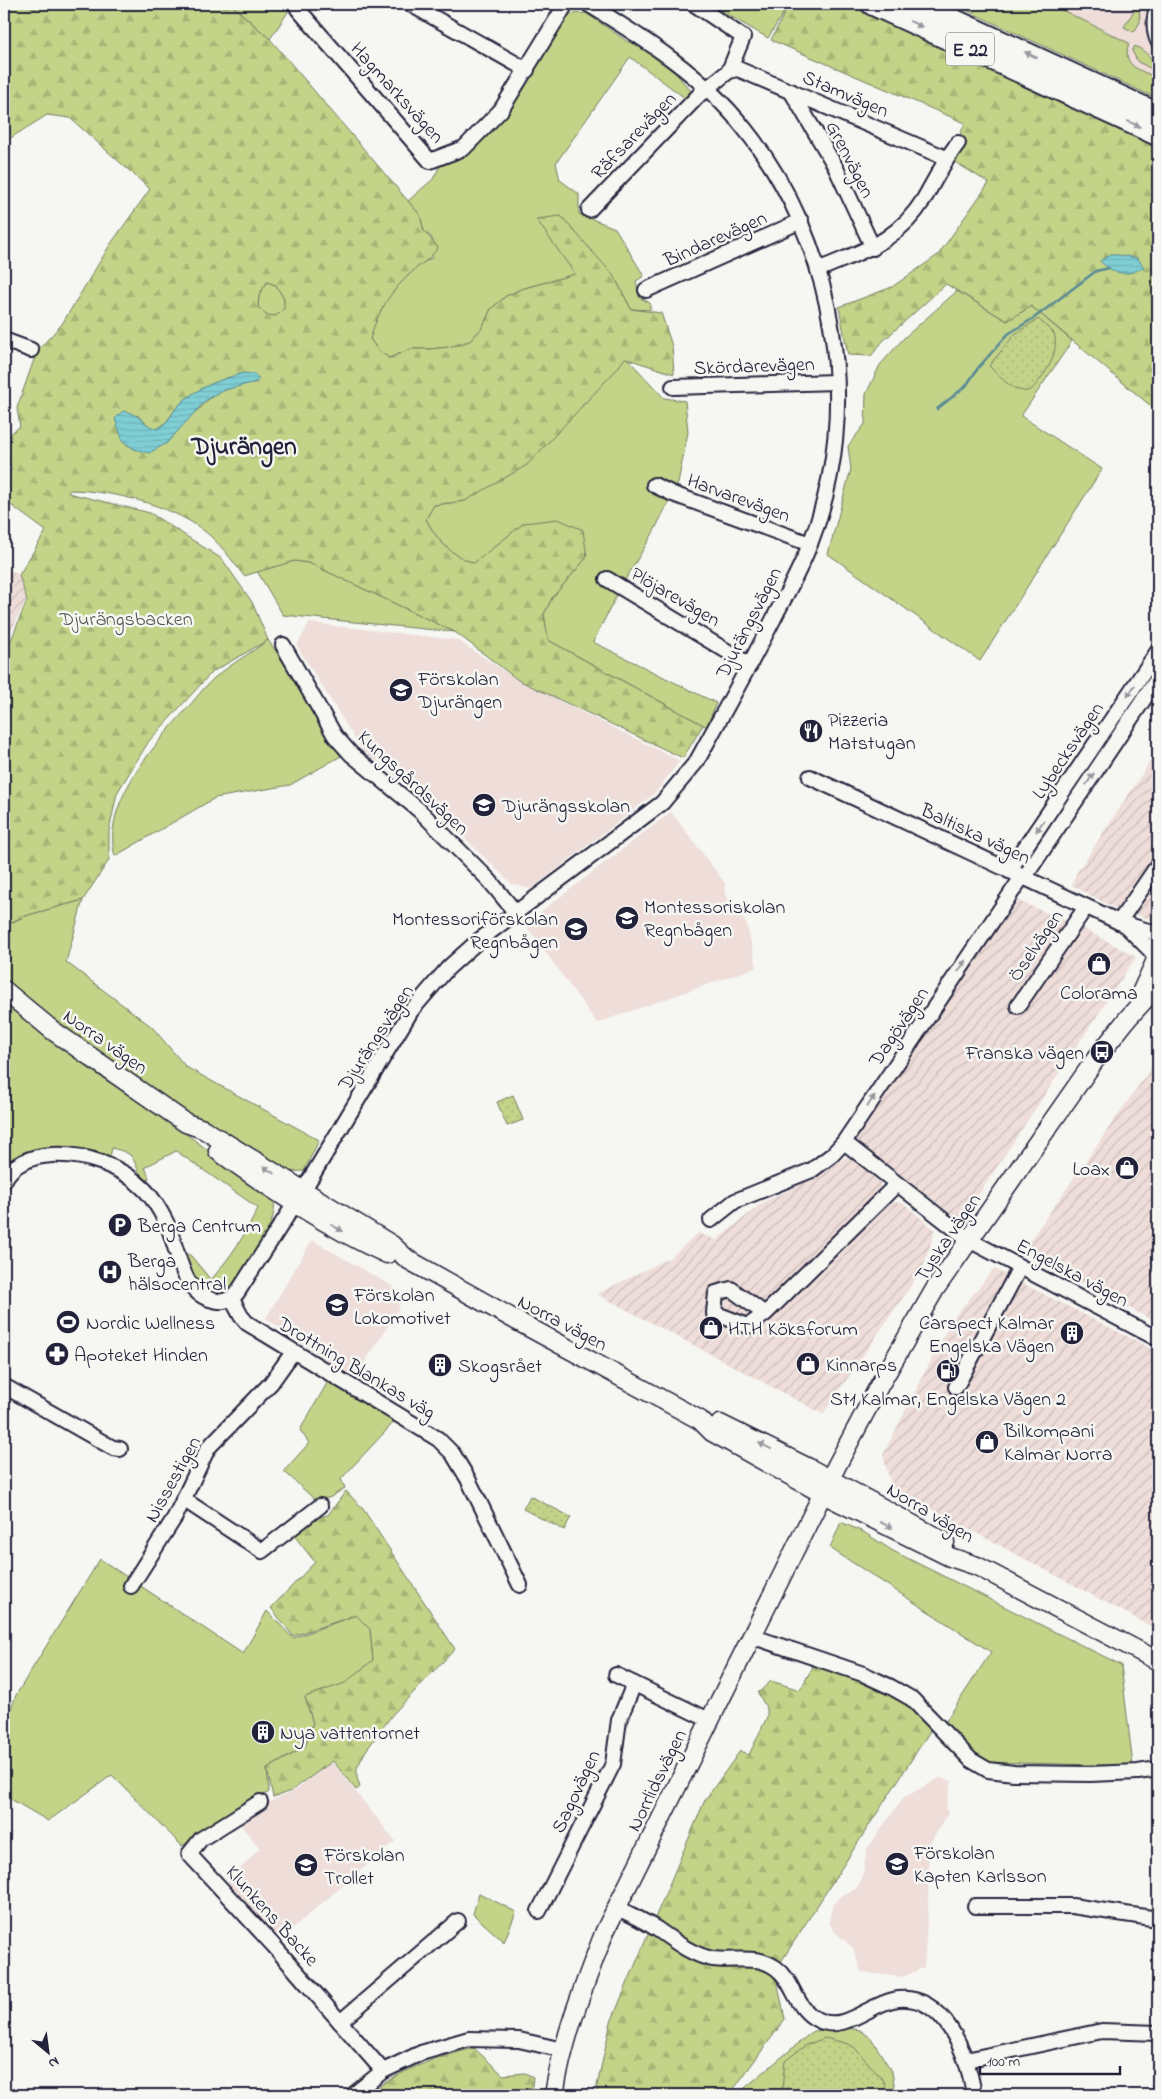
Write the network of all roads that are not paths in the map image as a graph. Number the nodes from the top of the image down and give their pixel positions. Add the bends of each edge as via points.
1 (297, 4) edge
2 (410, 4) edge
3 (566, 4) edge
4 (590, 4) edge
5 (694, 4) edge
6 (872, 4) edge
7 (919, 4) edge
8 (1158, 4) edge
9 (1158, 41) edge
10 (527, 70) junction
11 (728, 71) junction
12 (706, 89) junction
13 (790, 91) junction
14 (1158, 114) edge
15 (1158, 135) edge
16 (958, 143) dead end
17 (946, 158) junction
18 (589, 210) dead end
19 (801, 222) junction
20 (873, 248) junction
21 (818, 270) junction
22 (646, 290) dead end
23 (4, 340) edge
24 (31, 350) dead end
25 (836, 382) junction
26 (673, 387) dead end
27 (654, 485) dead end
28 (810, 544) junction
29 (607, 579) dead end
30 (283, 644) dead end
31 (1158, 651) edge
32 (750, 664) junction
33 (1158, 678) edge
34 (810, 777) dead end
35 (1158, 865) edge
36 (1019, 875) junction
37 (1086, 907) junction
38 (516, 913) junction
39 (1122, 923) junction
40 (1158, 934) edge
41 (1157, 955) edge
42 (1158, 985) edge
43 (4, 990) edge
44 (1018, 1006) dead end
45 (1128, 1018) junction
46 (844, 1142) junction
47 (4, 1181) edge
48 (896, 1184) junction
49 (299, 1197) junction
50 (710, 1220) dead end
51 (969, 1240) junction
52 (1020, 1267) junction
53 (232, 1299) junction
54 (765, 1314) dead end
55 (1158, 1339) edge
56 (293, 1352) junction
57 (4, 1386) edge
58 (956, 1387) dead end
59 (120, 1449) dead end
60 (826, 1486) junction
61 (183, 1499) junction
62 (320, 1506) dead end
63 (520, 1585) dead end
64 (131, 1586) dead end
65 (751, 1636) junction
66 (1158, 1661) edge
67 (616, 1675) dead end
68 (634, 1684) junction
69 (709, 1720) junction
70 (1158, 1769) edge
71 (260, 1802) dead end
72 (975, 1906) dead end
73 (616, 1908) junction
74 (539, 1911) dead end
75 (1158, 1919) edge
76 (458, 1921) dead end
77 (340, 2022) junction
78 (1158, 2032) edge
79 (562, 2050) junction
80 (966, 2060) junction
81 (383, 2071) junction
82 (353, 2095) edge
83 (554, 2095) edge
84 (974, 2095) edge

1 - 10 street, Hagmarksvägen via 430,161 464,148 502,110
2 - 10 street
3 - 10 street, Hagmarksvägen
4 - 12 street, Djurängsvägen via 675,61
5 - 11 street via 743,36
6 -> 15 highway, E 22
14 -> 7 highway, E 22
8 - 9 street via 1155,12
11 - 12 street
11 - 13 street, Stamvägen via 738,69
12 - 18 street, Räfsarevägen
12 - 19 street, Djurängsvägen via 744,127 761,150
13 - 17 street, Stamvägen
13 - 20 street, Grenvägen via 835,166
16 - 17 street
17 - 20 street via 923,200 906,222
19 - 21 street, Djurängsvägen
19 - 22 street, Bindarevägen
20 - 21 street
21 - 25 street, Djurängsvägen via 833,334
23 - 24 street
25 - 26 street, Skördarevägen
25 - 28 street, Djurängsvägen via 835,438 827,491
27 - 28 street, Harvarevägen
28 - 32 street, Djurängsvägen
29 - 32 street, Plöjarevägen
30 - 38 street, Kungsgårdsvägen via 335,736 350,754 418,810 489,880
31 -> 36 street, Lybecksvägen
32 - 38 street, Djurängsvägen via 698,761 662,803
36 -> 33 street, Lybecksvägen
34 - 36 street, Baltiska vägen
35 - 39 street
36 - 37 street, Baltiska vägen
46 -> 36 street, Dagövägen
37 - 39 street, Baltiska vägen
37 - 44 street, Öselvägen
38 - 49 street, Djurängsvägen via 448,968 411,1010
39 - 40 street, Baltiska vägen
39 - 41 street, Baltiska vägen
41 - 45 main road, Tyska vägen via 1148,981
42 - 45 main road, Tyska vägen
43 - 49 main road, Norra vägen via 52,1030 186,1123 197,1136
45 - 51 main road, Tyska vägen
46 - 48 street
46 - 50 street, Dagövägen via 812,1170 735,1201
47 - 53 street via 21,1162 38,1156 79,1155 118,1170 133,1179 152,1199 166,1223 193,1288 212,1300 223,1302
48 - 51 street
48 - 54 street
49 - 53 street
49 - 60 main road, Norra vägen via 350,1236 387,1254 407,1259 700,1420 712,1432
51 - 52 street, Engelska vägen
51 - 60 main road, Tyska vägen via 935,1289
52 - 55 street, Engelska vägen
52 - 58 street
53 - 56 street, Drottning Blankas väg via 247,1323
56 - 61 street, Nissestigen via 271,1383 208,1448
56 - 63 street, Drottning Blankas väg via 438,1439 453,1454
57 - 59 street via 101,1442
60 - 65 main road, Norrlidsvägen
60 - 66 main road, Norra vägen via 950,1557 977,1566
61 - 62 street via 262,1551
61 - 64 street, Nissestigen
65 - 69 main road, Norrlidsvägen
65 - 70 street via 863,1674 891,1687 912,1699 971,1760 988,1770 1090,1774
67 - 68 street
68 - 69 street
68 - 74 street, Sagovägen via 620,1720 613,1764
69 - 73 main road, Norrlidsvägen
71 - 77 street, Klunkens Backe via 202,1839 189,1854
72 - 75 street via 1072,1906
73 - 79 main road, Norrlidsvägen via 580,1995
73 - 80 street via 695,1952 713,1958 761,1960 777,1968 805,2012 820,2021 836,2023 891,2000 922,2002 944,2020
76 - 77 street
77 - 81 street, Klunkens Backe
78 - 80 street via 1102,2031
79 - 81 street via 519,2040 469,2039 421,2053
79 - 83 main road, Norrlidsvägen
80 - 84 street
81 - 82 street

